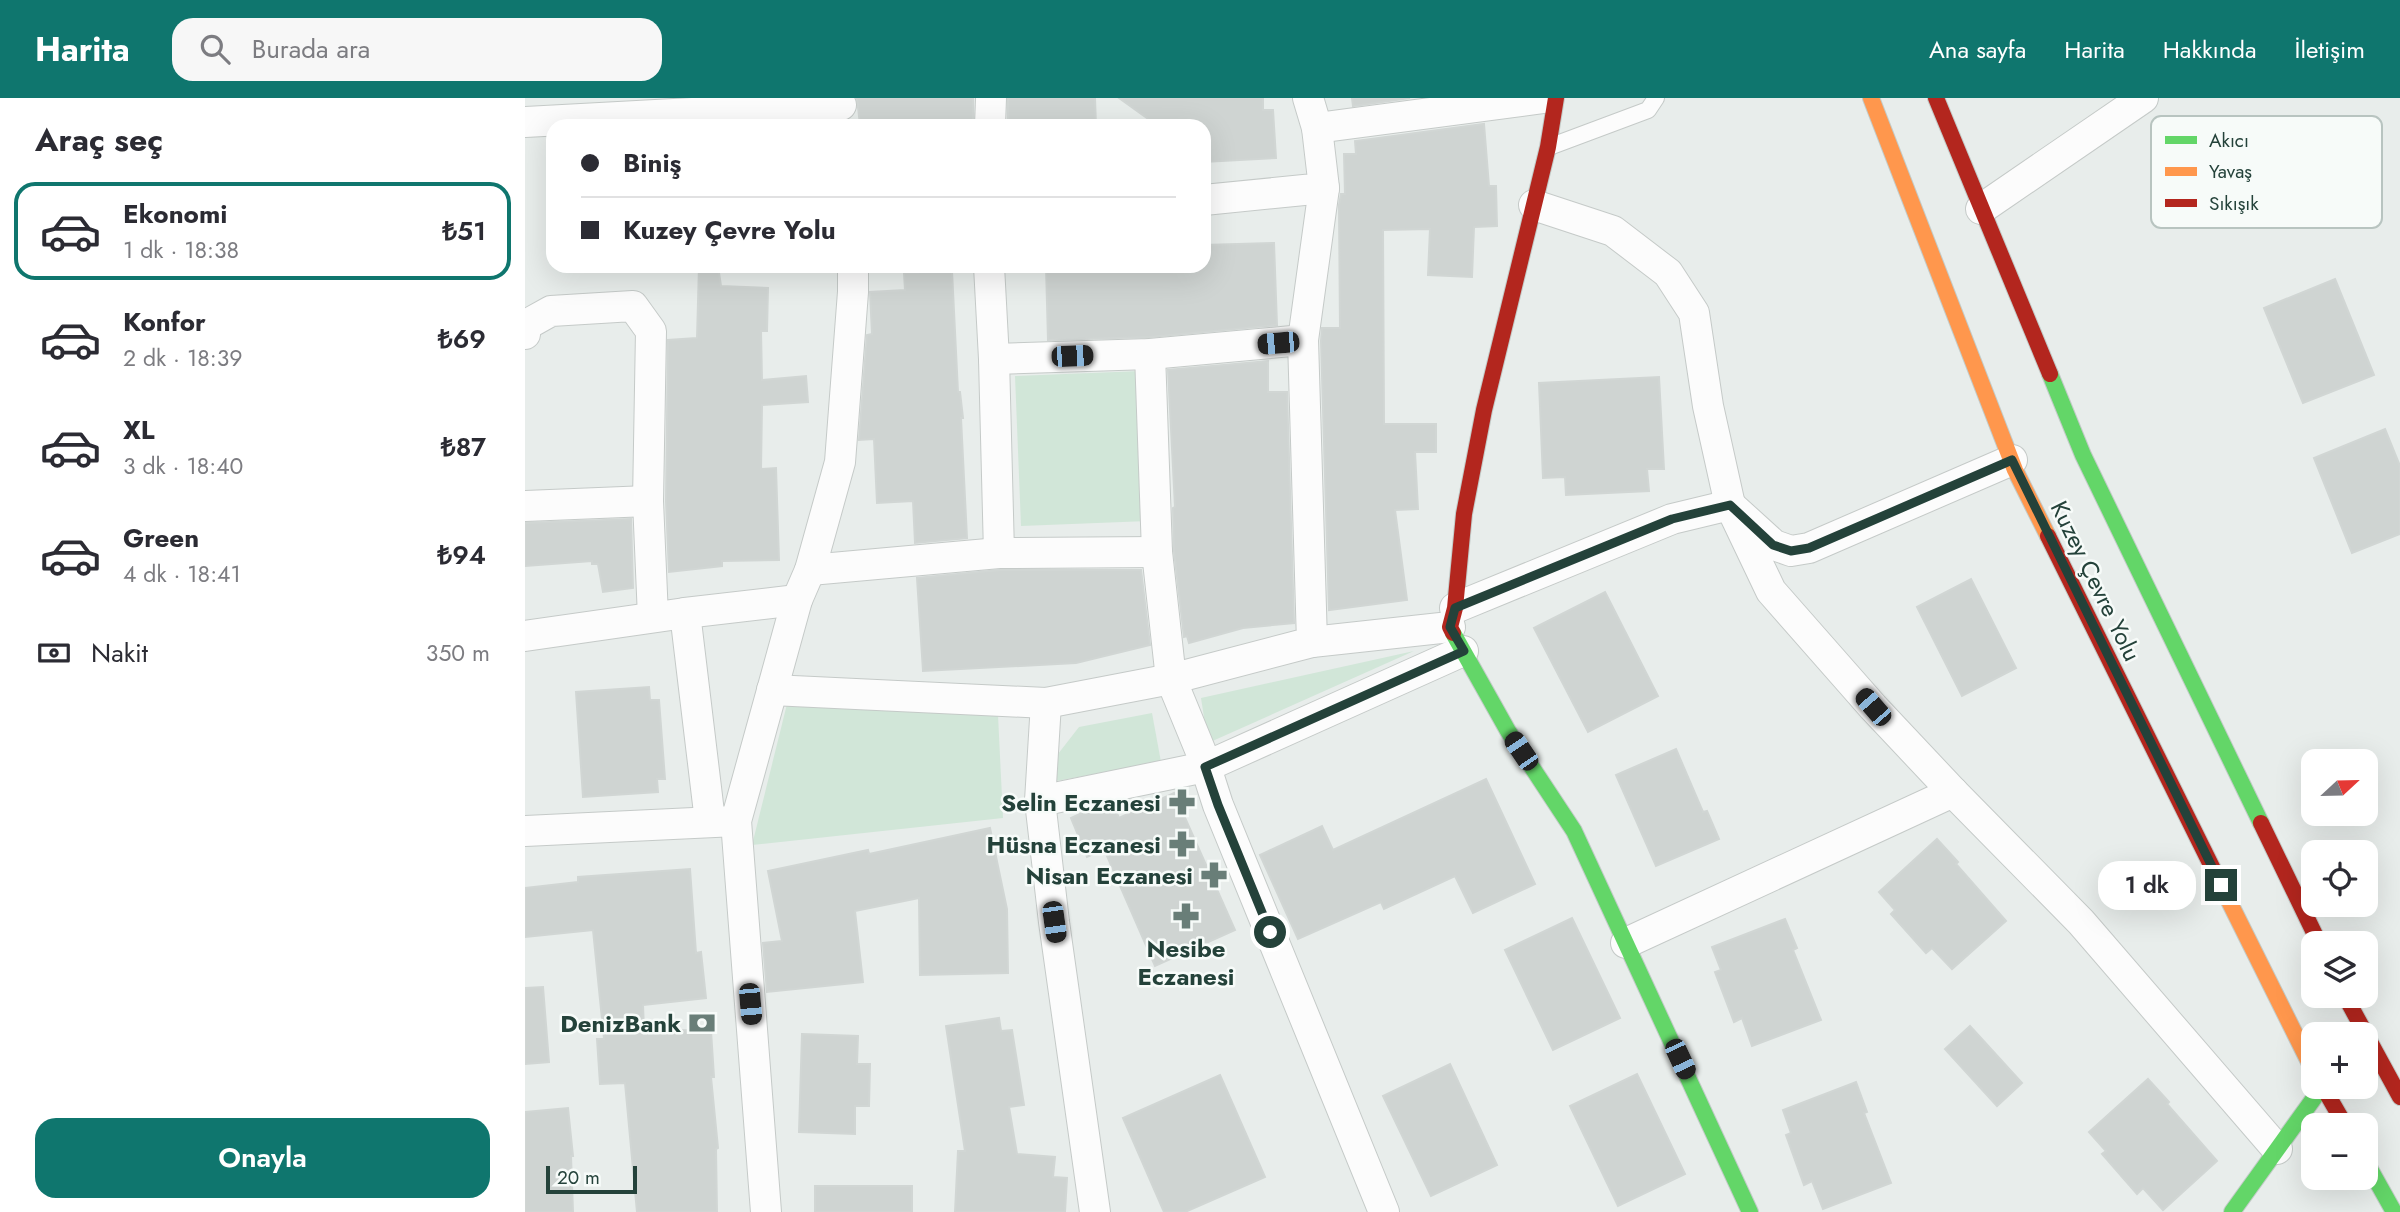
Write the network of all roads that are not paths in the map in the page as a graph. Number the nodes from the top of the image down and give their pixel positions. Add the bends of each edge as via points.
1 (991, 98) edge
2 (1308, 98) edge
3 (1543, 98) edge
4 (1556, 98) edge
5 (1656, 98) edge
6 (1871, 98) edge
7 (1936, 98) edge
8 (2143, 98) edge
9 (842, 110) edge
10 (604, 119) edge
11 (990, 119) edge
12 (546, 121) edge
13 (525, 122) edge
14 (1317, 128) junction
15 (1548, 147) junction
16 (1324, 188) junction
17 (1211, 199) edge
18 (1534, 205) junction
19 (1981, 209) junction
20 (853, 273) edge
21 (989, 273) edge
22 (525, 334) edge
23 (1303, 340) junction
24 (1150, 354) junction
25 (994, 359) junction
26 (2012, 460) junction
27 (526, 501) edge
28 (648, 501) junction
29 (1730, 505) junction
30 (1157, 552) junction
31 (999, 553) junction
32 (810, 570) junction
33 (797, 600) junction
34 (685, 613) junction
35 (653, 617) junction
36 (1456, 629) junction
37 (525, 636) edge
38 (1313, 642) junction
39 (1171, 679) junction
40 (772, 690) junction
41 (1046, 703) junction
42 (1205, 767) junction
43 (1954, 792) junction
44 (1041, 801) junction
45 (723, 821) junction
46 (525, 831) edge
47 (2313, 931) edge
48 (1626, 943) junction
49 (2354, 1008) edge
50 (2301, 1046) edge
51 (2389, 1051) edge
52 (2400, 1097) edge
53 (2313, 1099) edge
54 (2277, 1149) junction
55 (2378, 1183) edge
56 (766, 1212) edge
57 (1094, 1212) edge
58 (1384, 1212) edge
59 (1750, 1212) edge
60 (2232, 1212) edge
61 (2394, 1212) edge

1 - 11 street
2 - 14 street
3 - 14 street
4 - 15 main road
5 - 15 lane via 1648,110
6 - 26 main road, Kuzey Çevre Yolu
7 - 19 main road, Kuzey Çevre Yolu
8 - 19 street
9 - 10 street
12 - 13 street
14 - 16 street
15 - 18 main road
16 - 17 street
16 - 23 street
18 - 29 street via 1612,231 1668,273 1694,313
18 - 36 main road via 1464,514
19 - 47 main road, Kuzey Çevre Yolu via 2083,455
20 - 32 street via 840,462
21 - 25 street
22 - 28 street via 526,326 551,311 633,306 651,331
23 - 24 street
23 - 38 street
24 - 25 street
24 - 30 street
25 - 31 street
26 - 29 street via 1809,548 1791,551 1773,545
26 - 50 main road, Kuzey Çevre Yolu
27 - 28 street
28 - 35 street
29 - 36 street via 1672,519
29 - 43 street via 1771,591
30 - 31 street
30 - 39 street
31 - 32 street
32 - 33 street
33 - 34 street
33 - 40 street
34 - 35 street
34 - 45 street
35 - 37 street
36 - 38 street
36 - 42 street
36 - 48 main road via 1508,731 1574,831
38 - 39 street
39 - 41 street
39 - 42 street
40 - 41 street
40 - 45 street
41 - 44 street
42 - 44 street
42 - 58 street
43 - 48 street
43 - 54 street via 2081,922
44 - 57 street
45 - 46 street
45 - 56 street
48 - 59 main road
49 - 51 main road
51 - 52 main road
53 - 54 main road
54 - 60 main road
55 - 61 main road

